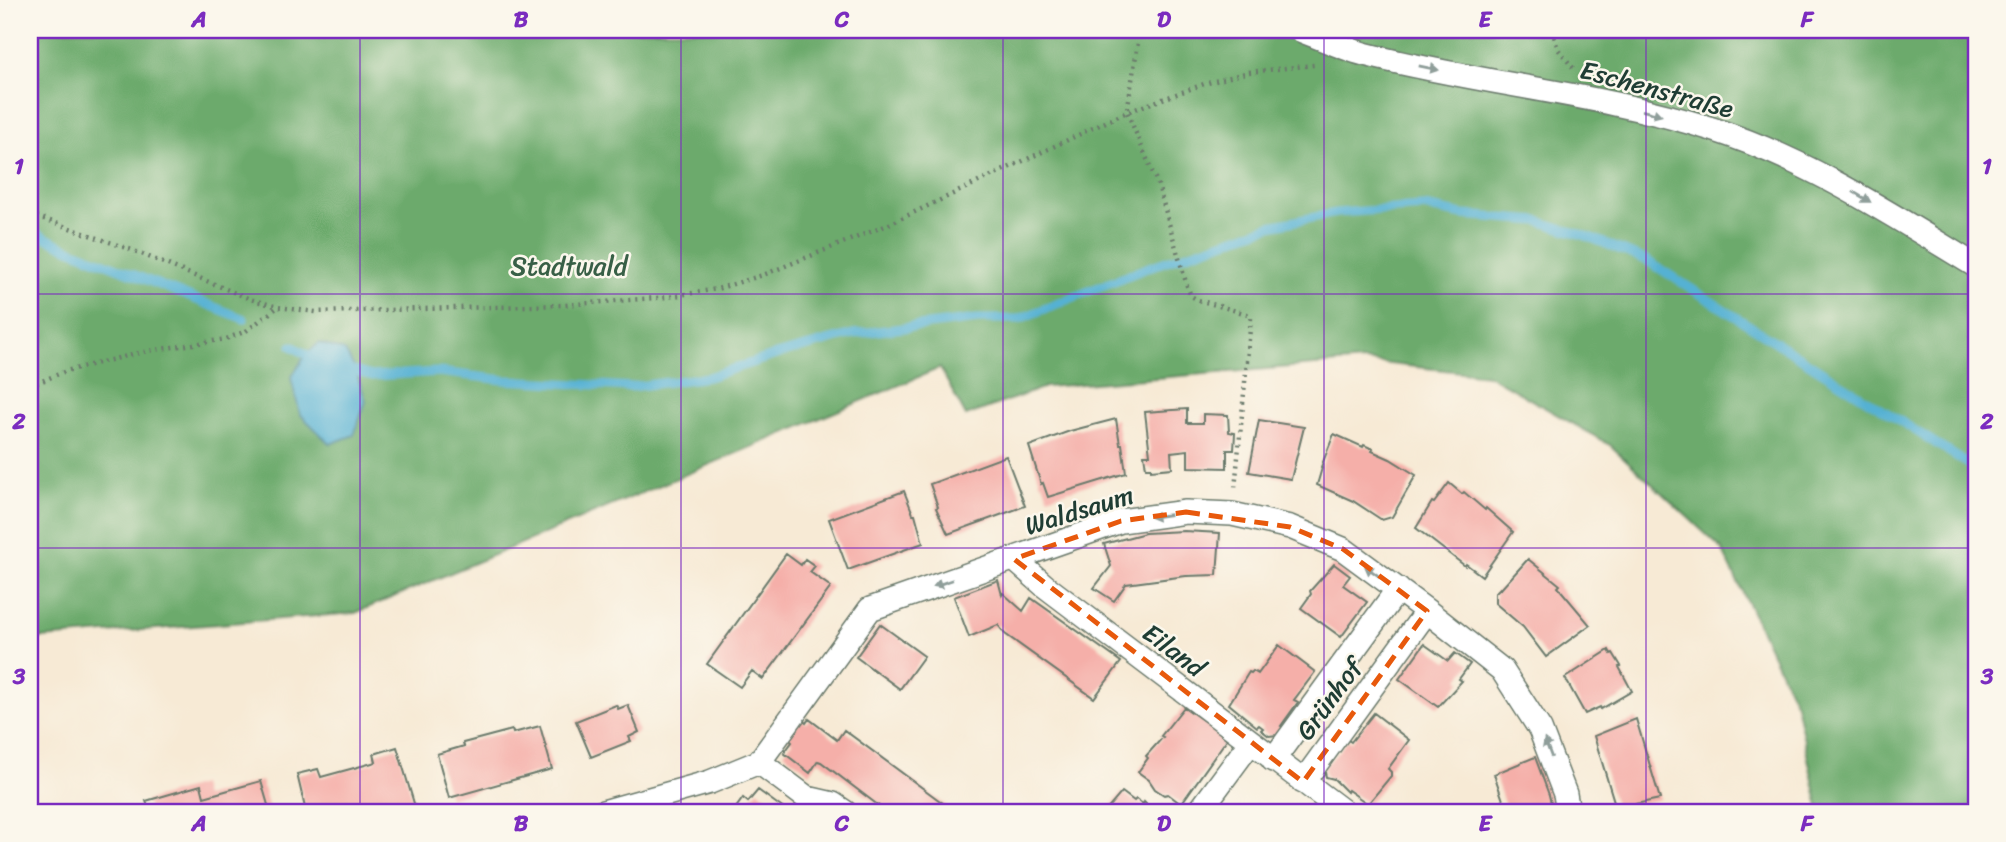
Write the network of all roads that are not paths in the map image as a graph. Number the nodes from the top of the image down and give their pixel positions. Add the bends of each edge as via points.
1 (1300, 30) edge
2 (1976, 266) edge
3 (1014, 559) junction
4 (1398, 589) junction
5 (1427, 611) junction
6 (1250, 743) junction
7 (1273, 760) junction
8 (759, 762) junction
9 (1303, 782) junction
10 (809, 805) edge
11 (1330, 808) edge
12 (603, 812) edge
13 (845, 812) edge
14 (1199, 812) edge
15 (1568, 812) edge

1 -> 2 street, Eschenstraße via 1362,54 1599,100 1714,130 1844,186
4 -> 3 street, Waldsaum via 1342,549 1290,527 1232,514 1186,512 1121,521
3 - 6 street, Eiland
3 -> 8 street, Waldsaum via 870,609
4 - 5 street, Waldsaum
4 - 7 street, Grünhof
5 - 9 street, Grünhof
15 -> 5 street, Waldsaum via 1540,729 1502,670
6 - 7 street, Eiland
6 - 14 street
7 - 9 street, Eiland
8 - 10 street
8 - 12 street via 710,782
9 - 11 street, Grünhof
10 - 13 street via 833,804

